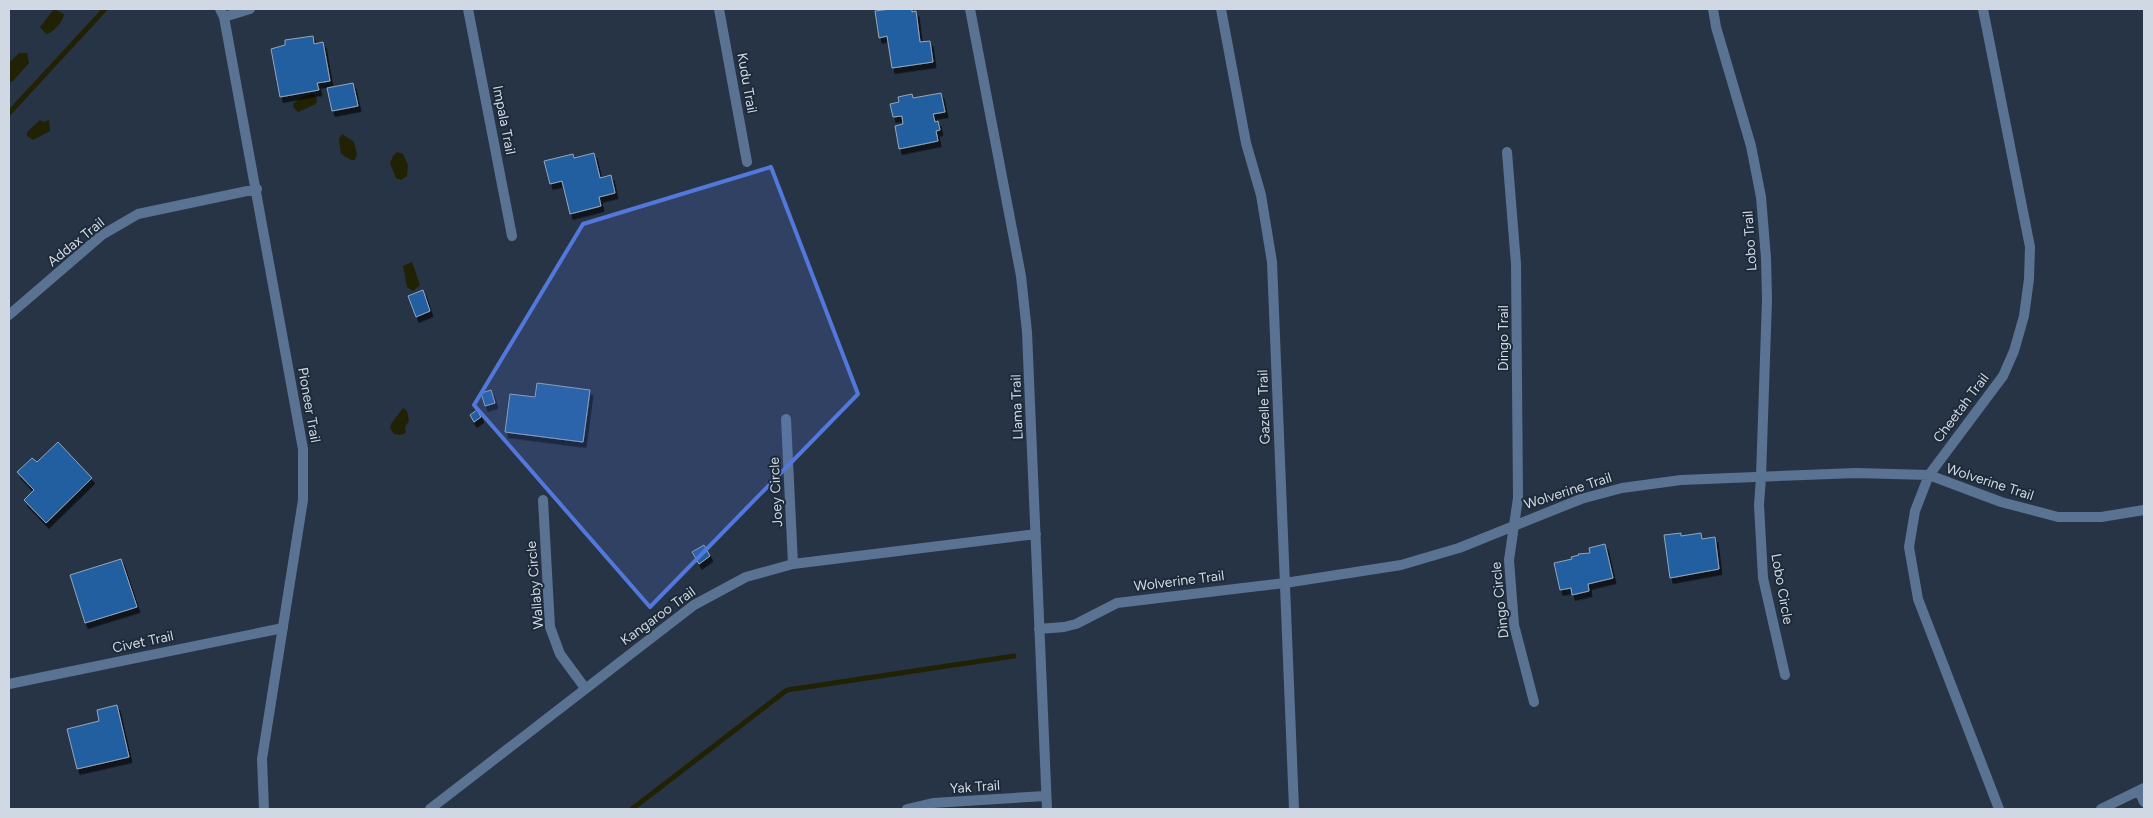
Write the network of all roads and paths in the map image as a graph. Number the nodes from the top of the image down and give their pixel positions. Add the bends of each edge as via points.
1 (250, 9) edge
2 (468, 9) edge
3 (719, 9) edge
4 (970, 9) edge
5 (1221, 9) edge
6 (1713, 9) edge
7 (1983, 9) edge
8 (222, 13) edge
9 (1506, 152) dead end
10 (747, 162) dead end
11 (257, 190) junction
12 (512, 236) dead end
13 (9, 315) edge
14 (786, 419) dead end
15 (1928, 475) junction
16 (1761, 477) junction
17 (543, 500) dead end
18 (2144, 510) edge
19 (1514, 524) junction
20 (1036, 534) junction
21 (793, 564) junction
22 (1285, 583) junction
23 (283, 628) junction
24 (1039, 629) junction
25 (1785, 675) dead end
26 (9, 684) edge
27 (585, 688) junction
28 (1534, 702) dead end
29 (2142, 789) edge
30 (1045, 796) junction
31 (2144, 802) edge
32 (264, 809) edge
33 (430, 809) edge
34 (907, 809) edge
35 (1047, 809) edge
36 (1294, 809) edge
37 (1999, 809) edge
38 (2101, 809) edge

1 - 8 street
2 - 12 street, Impala Trail
3 - 10 street, Kudu Trail
4 - 20 street, Llama Trail via 1021,276 1027,332
5 - 22 street, Gazelle Trail via 1272,262
6 - 16 street, Lobo Trail via 1751,146 1761,197 1767,299
7 - 15 street, Cheetah Trail via 2030,247 2029,279 2024,316 2003,376
8 - 11 street, Pioneer Trail
9 - 19 street, Dingo Trail via 1516,264 1518,498
11 - 13 street, Addax Trail via 138,214 102,236
11 - 23 street, Pioneer Trail via 304,449 303,500
14 - 21 street, Joey Circle
15 - 16 street, Wolverine Trail via 1856,473
15 - 18 street, Wolverine Trail via 2002,502 2058,517 2101,517
15 - 37 street, Cheetah Trail via 1914,511 1909,548 1918,599
16 - 19 street, Wolverine Trail via 1681,480 1622,488 1580,499
16 - 25 street, Lobo Circle via 1759,505 1763,578
17 - 27 street, Wallaby Circle via 550,627 560,654
19 - 22 street, Wolverine Trail via 1459,548 1401,564
19 - 28 street, Dingo Circle via 1509,560 1514,625
20 - 21 street, Kangaroo Trail
20 - 24 street, Llama Trail
21 - 27 street, Kangaroo Trail via 746,577 694,605
22 - 24 street, Wolverine Trail via 1116,603 1076,624
22 - 36 street, Gazelle Trail
23 - 26 street, Civet Trail
23 - 32 street, Pioneer Trail via 262,759
24 - 30 street, Llama Trail
27 - 33 street, Kangaroo Trail
29 - 31 street
29 - 38 street
30 - 34 street, Yak Trail via 933,803
30 - 35 street, Llama Trail

